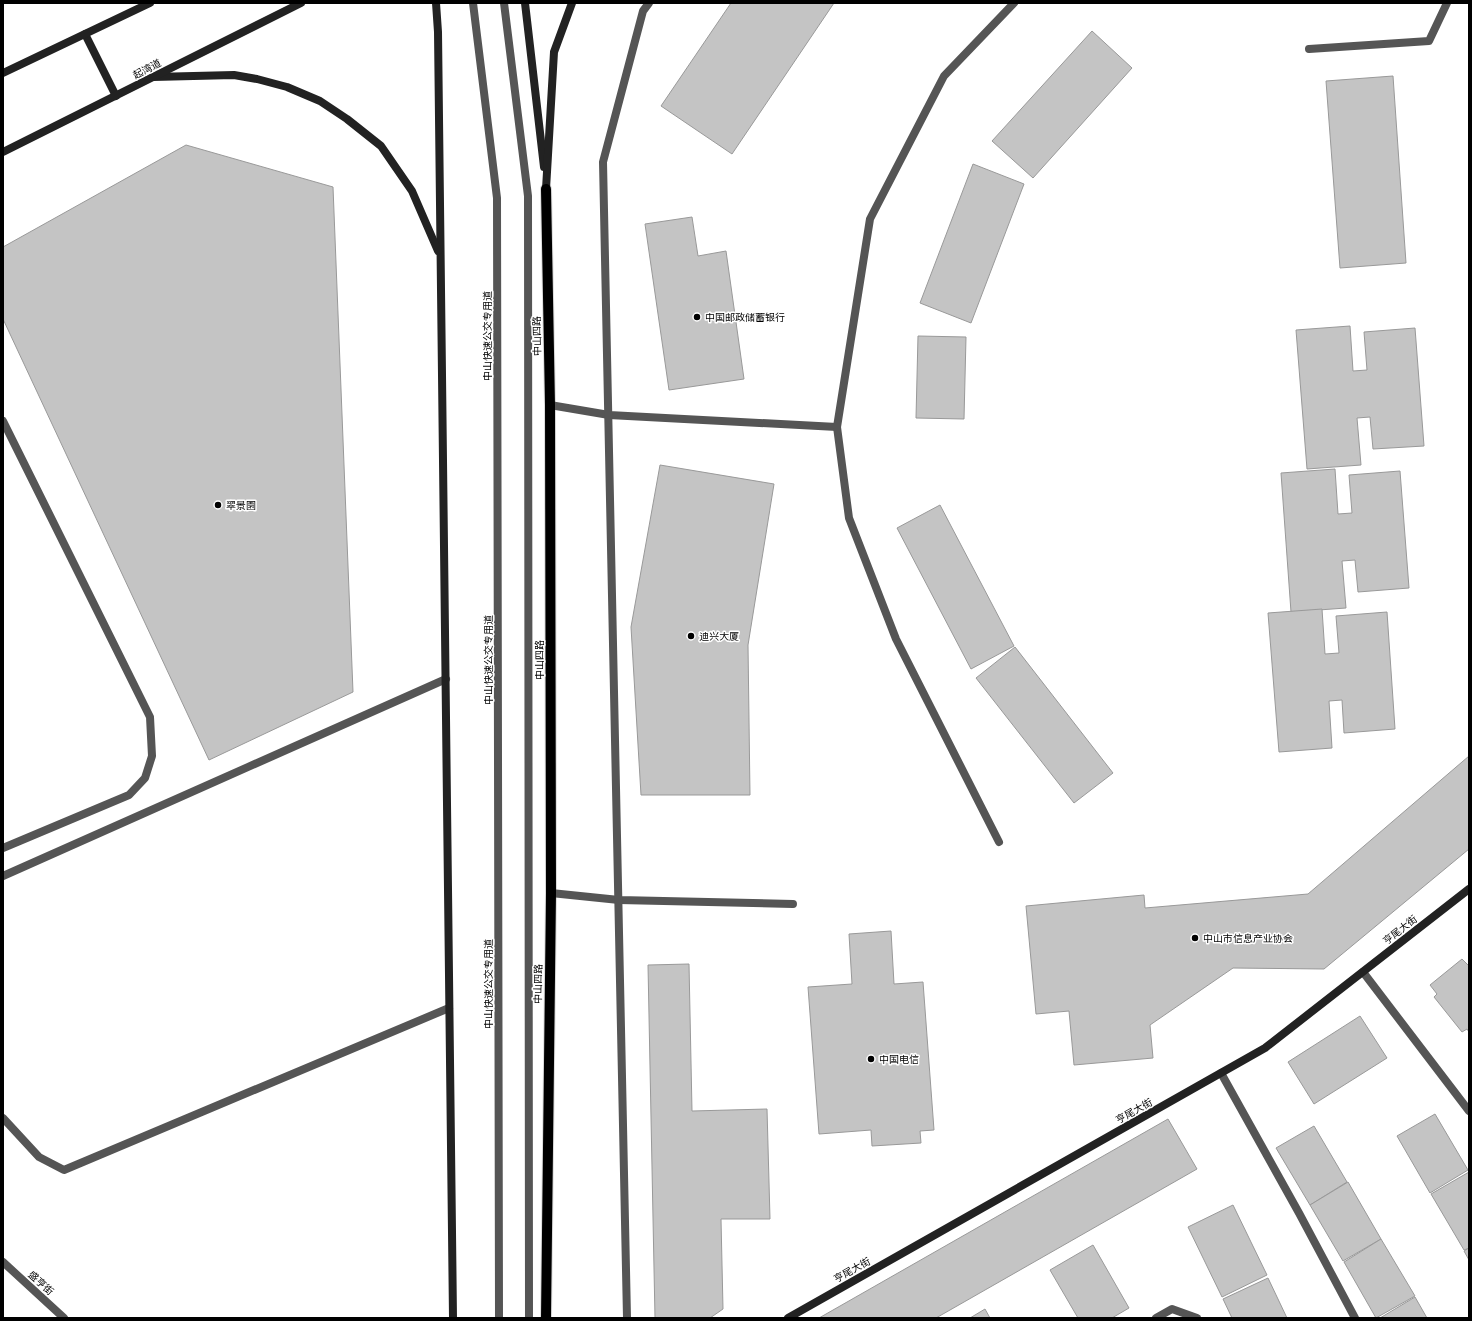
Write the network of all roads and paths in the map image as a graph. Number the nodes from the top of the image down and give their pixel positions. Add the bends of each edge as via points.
1 (150, 3) edge
2 (300, 3) edge
3 (436, 3) edge
4 (472, 3) edge
5 (504, 3) edge
6 (525, 3) edge
7 (572, 3) edge
8 (649, 3) edge
9 (1014, 3) edge
10 (1447, 3) edge
11 (85, 34) junction
12 (1309, 49) dead end
13 (3, 73) edge
14 (153, 77) junction
15 (116, 96) junction
16 (3, 152) edge
17 (546, 189) junction
18 (440, 255) junction
19 (550, 405) junction
20 (609, 415) junction
21 (3, 421) edge
22 (837, 427) junction
23 (446, 679) junction
24 (999, 842) dead end
25 (3, 848) edge
26 (3, 876) edge
27 (1469, 889) edge
28 (551, 893) junction
29 (619, 900) junction
30 (793, 904) dead end
31 (1362, 972) junction
32 (449, 1008) junction
33 (1221, 1073) junction
34 (1469, 1111) edge
35 (3, 1118) edge
36 (3, 1262) edge
37 (64, 1318) edge
38 (453, 1318) edge
39 (498, 1318) edge
40 (529, 1318) edge
41 (546, 1318) edge
42 (627, 1318) edge
43 (788, 1318) edge
44 (1156, 1318) edge
45 (1197, 1318) edge
46 (1355, 1318) edge

1 - 11 main road
2 - 14 main road, 起湾道
3 - 18 main road
4 - 39 street, 中山快速公交专用道 via 497,198
5 - 40 street via 528,196
6 - 17 main road, 中山四路
7 - 17 main road via 554,52
8 - 20 street via 643,11 603,162
9 - 22 street via 944,76 870,219
10 - 12 street via 1429,41
11 - 13 main road
11 - 15 main road
14 - 15 main road, 起湾道
14 - 18 main road via 234,75 287,87 320,101 381,146 412,191
15 - 16 main road, 起湾道
17 - 19 main road, 中山四路
18 - 23 main road
19 - 20 street
19 - 28 main road, 中山四路
20 - 22 street
20 - 29 street
21 - 25 street via 150,717 152,756 145,778 129,795
22 - 24 street via 849,518 896,639
23 - 26 street
23 - 32 main road
27 - 31 main road, 亨尾大街
28 - 29 street
28 - 41 main road, 中山四路
29 - 30 street
29 - 42 street
31 - 33 main road, 亨尾大街 via 1265,1048
31 - 34 street
32 - 35 street via 64,1170 39,1157
32 - 38 main road
33 - 43 main road, 亨尾大街
33 - 46 street
36 - 37 street, 盛亨街
44 - 45 street via 1172,1309

